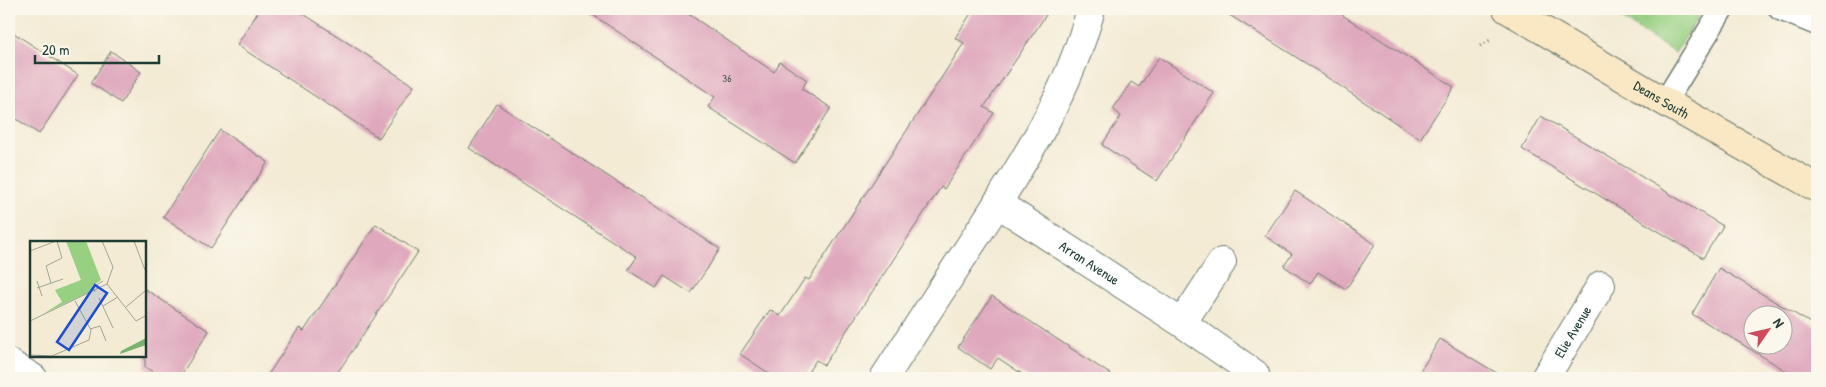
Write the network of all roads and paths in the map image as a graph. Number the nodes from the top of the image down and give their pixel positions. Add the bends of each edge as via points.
1 (1091, 9) edge
2 (1507, 9) edge
3 (1722, 9) edge
4 (1780, 9) edge
5 (1817, 24) edge
6 (1665, 102) junction
7 (1817, 188) edge
8 (997, 203) junction
9 (1222, 262) dead end
10 (1601, 285) dead end
11 (1182, 323) junction
12 (9, 363) edge
13 (1255, 374) dead end
14 (32, 378) edge
15 (884, 378) edge
16 (1545, 378) edge

1 - 8 street via 1073,64 1046,124
2 - 6 street, Deans South
3 - 6 lane
4 - 5 lane
6 - 7 street, Deans South
8 - 11 street, Arran Avenue
8 - 15 street
9 - 11 street
10 - 16 street, Elie Avenue
11 - 13 street, Arran Avenue
12 - 14 street

